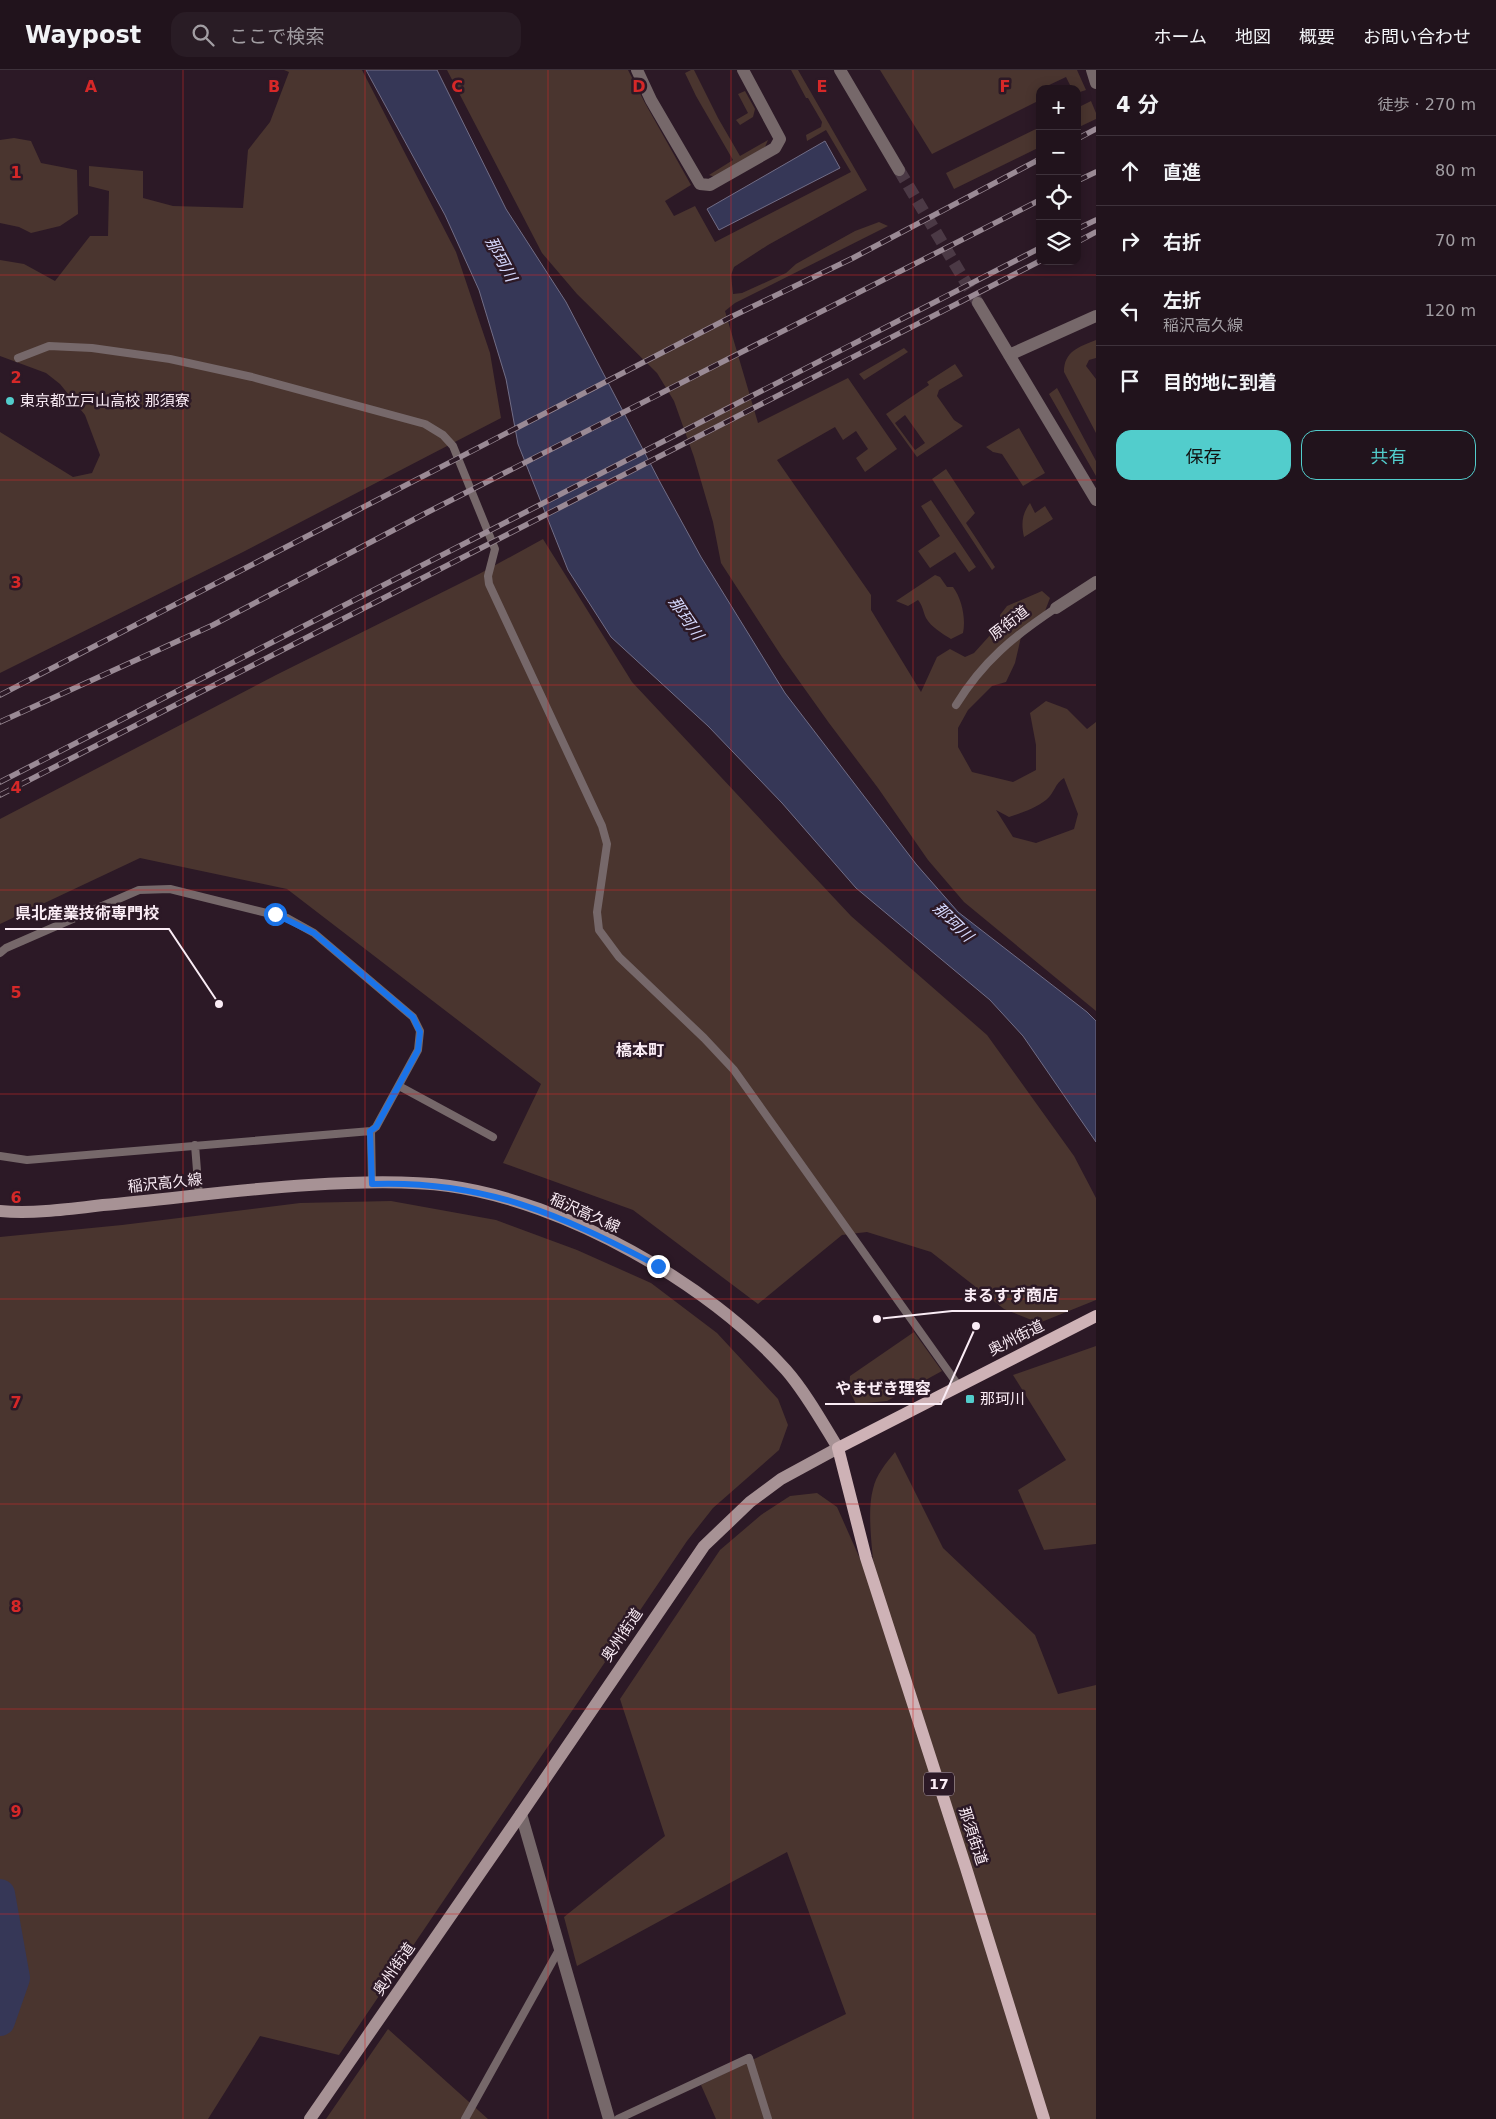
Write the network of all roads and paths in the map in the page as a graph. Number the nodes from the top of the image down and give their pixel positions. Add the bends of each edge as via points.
1 (637, 70) edge
2 (743, 70) edge
3 (840, 70) edge
4 (1092, 70) edge
5 (1096, 83) edge
6 (899, 170) tunnel mouth
7 (978, 303) tunnel mouth
8 (1096, 316) edge
9 (1009, 355) junction
10 (18, 358) dead end
11 (1096, 500) edge
12 (1096, 582) edge
13 (1056, 608) joint
14 (956, 705) dead end
15 (0, 953) edge
16 (399, 1086) junction
17 (370, 1131) junction
18 (493, 1137) dead end
19 (195, 1145) junction
20 (0, 1156) edge
21 (372, 1184) junction
22 (199, 1196) junction
23 (0, 1211) edge
24 (1096, 1316) edge
25 (958, 1386) junction
26 (838, 1448) junction
27 (522, 1814) junction
28 (560, 1948) junction
29 (310, 2119) edge
30 (465, 2119) edge
31 (609, 2119) edge
32 (618, 2119) edge
33 (768, 2119) edge
34 (1044, 2119) edge

1 - 2 street via 700,184 710,185 775,148 780,139
3 - 6 street
4 - 5 street
7 - 9 street
8 - 9 street
9 - 11 street
10 - 25 lane via 49,346 92,348 170,359 252,377 425,424 443,435 453,446 495,549 488,576 490,584 602,826 607,844 597,912 599,930 619,957 734,1070
12 - 13 street, 原街道
13 - 14 lane, 原街道 via 1003,647
15 - 16 lane via 139,890 170,889 275,914 314,933 413,1017 420,1032 418,1050
16 - 17 lane via 376,1127
16 - 18 lane
17 - 19 lane
17 - 21 lane
19 - 20 lane via 27,1160
19 - 22 lane
21 - 22 main road, 稲沢高久線 via 309,1185
21 - 26 main road, 稲沢高久線 via 449,1186 507,1199 558,1216 658,1266 755,1338 814,1408
22 - 23 main road, 稲沢高久線 via 63,1209
24 - 25 main road, 奥州街道
25 - 26 main road, 奥州街道
26 - 27 main road, 奥州街道 via 781,1479 750,1502 704,1546
26 - 34 main road, 那須街道 / 17 via 866,1558
27 - 28 street
27 - 29 main road, 奥州街道
28 - 30 lane
28 - 31 street
32 - 33 lane via 749,2058

